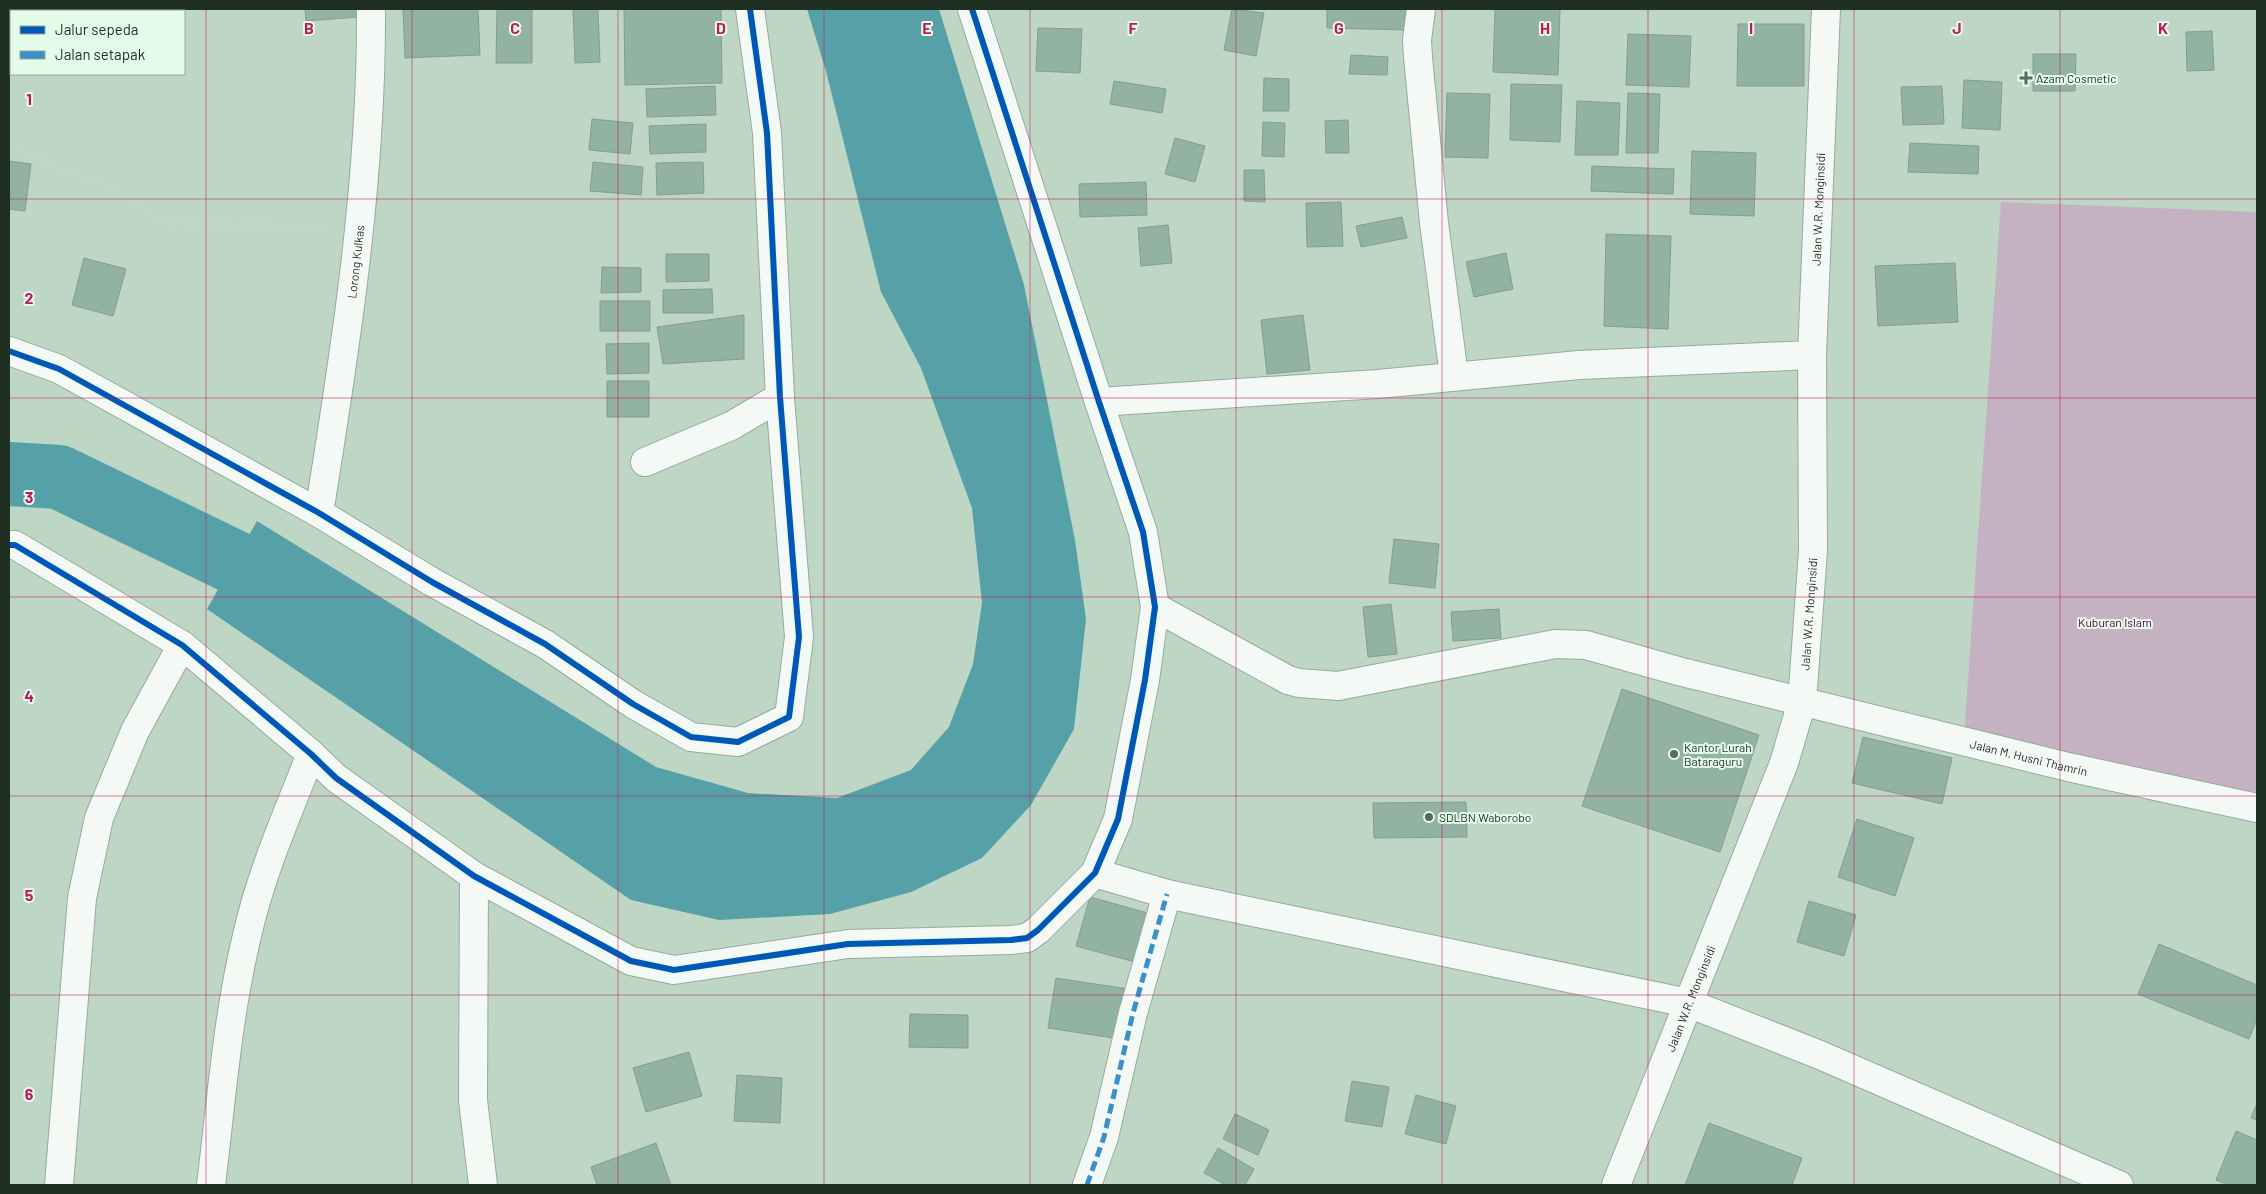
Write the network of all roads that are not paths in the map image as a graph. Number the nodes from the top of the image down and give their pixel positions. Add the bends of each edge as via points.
1 (371, 9) edge
2 (750, 9) edge
3 (972, 9) edge
4 (1421, 9) edge
5 (1826, 9) edge
6 (9, 351) edge
7 (1812, 355) junction
8 (1454, 376) junction
9 (780, 397) junction
10 (1099, 402) junction
11 (645, 462) dead end
12 (319, 513) junction
13 (11, 552) edge
14 (1155, 607) junction
15 (182, 645) junction
16 (1802, 702) junction
17 (311, 754) junction
18 (2257, 808) edge
19 (1095, 874) junction
20 (474, 876) junction
21 (1167, 894) junction
22 (1688, 1003) junction
23 (59, 1185) edge
24 (211, 1185) edge
25 (483, 1185) edge
26 (1087, 1185) edge
27 (1616, 1185) edge
28 (2119, 1185) edge

1 - 12 street, Lorong Kulkas via 370,75 359,227 347,333
2 - 9 street via 767,132
3 - 10 street
4 - 8 street via 1418,57 1434,223
5 - 7 street, Jalan W.R. Monginsidi
6 - 12 street via 59,369
7 - 8 street via 1579,365
7 - 16 street, Jalan W.R. Monginsidi via 1813,551
8 - 10 street
9 - 11 street via 731,426
9 - 12 street via 799,637 790,717 738,742 691,737 633,704 545,644 432,582
10 - 14 street via 1143,532
13 - 15 street
14 - 16 street, Jalan M. Husni Thamrin via 1299,684 1338,686 1542,646 1567,644 1586,645
14 - 19 street via 1145,680 1118,819
15 - 17 street
15 - 23 street via 135,730 99,818 82,898
16 - 18 street, Jalan M. Husni Thamrin via 2068,767
16 - 22 street, Jalan W.R. Monginsidi via 1784,764
17 - 20 street via 336,778
17 - 24 street via 266,866 246,939 234,999
19 - 20 street via 1027,938 848,944 674,970 630,961
19 - 21 street
20 - 25 street via 473,1100
21 - 22 street
21 - 26 street via 1133,1013 1104,1137
22 - 27 street, Jalan W.R. Monginsidi
22 - 28 street via 1820,1056

